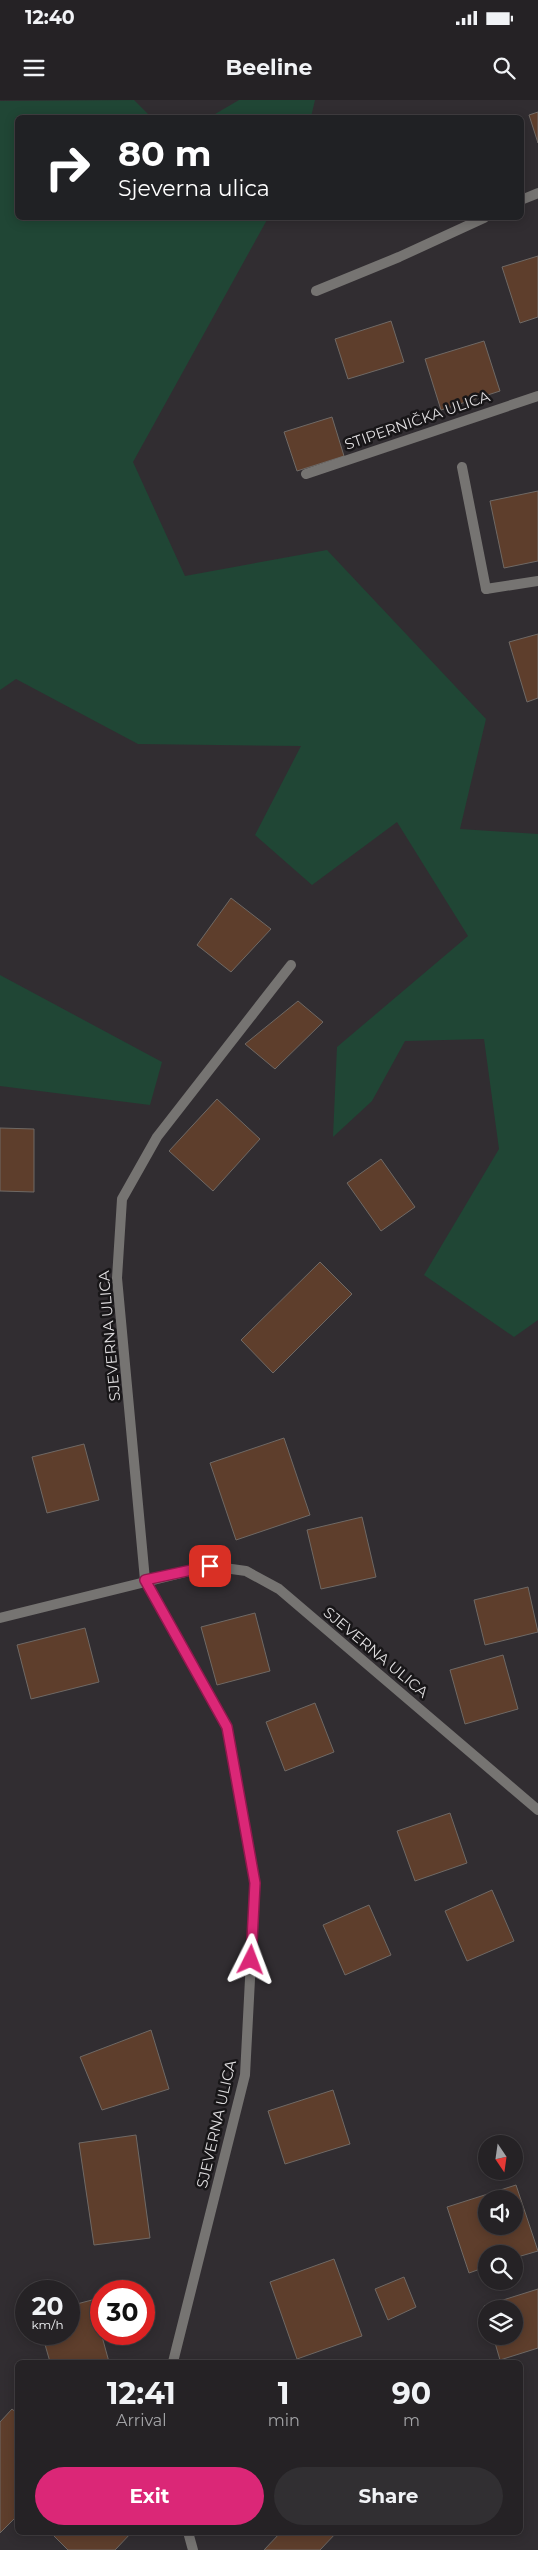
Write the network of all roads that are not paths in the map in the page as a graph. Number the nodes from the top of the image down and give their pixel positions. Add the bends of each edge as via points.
1 (538, 193) edge
2 (524, 199) edge
3 (480, 220) edge
4 (316, 291) dead end
5 (538, 396) edge
6 (462, 467) dead end
7 (306, 474) dead end
8 (538, 581) edge
9 (291, 965) dead end
10 (145, 1580) junction
11 (0, 1618) edge
12 (538, 1810) edge
13 (174, 2360) edge
14 (189, 2535) edge
15 (193, 2550) edge

1 - 2 street
3 - 4 street
5 - 7 street, STIPERNIČKA ULICA
6 - 8 street via 486,589
9 - 10 street, SJEVERNA ULICA via 157,1137 122,1199 117,1278
10 - 11 street, SJEVERNA ULICA
10 - 12 street, SJEVERNA ULICA via 210,1566 246,1571 278,1589
10 - 13 street, SJEVERNA ULICA via 227,1727 255,1883 245,2076
14 - 15 street

